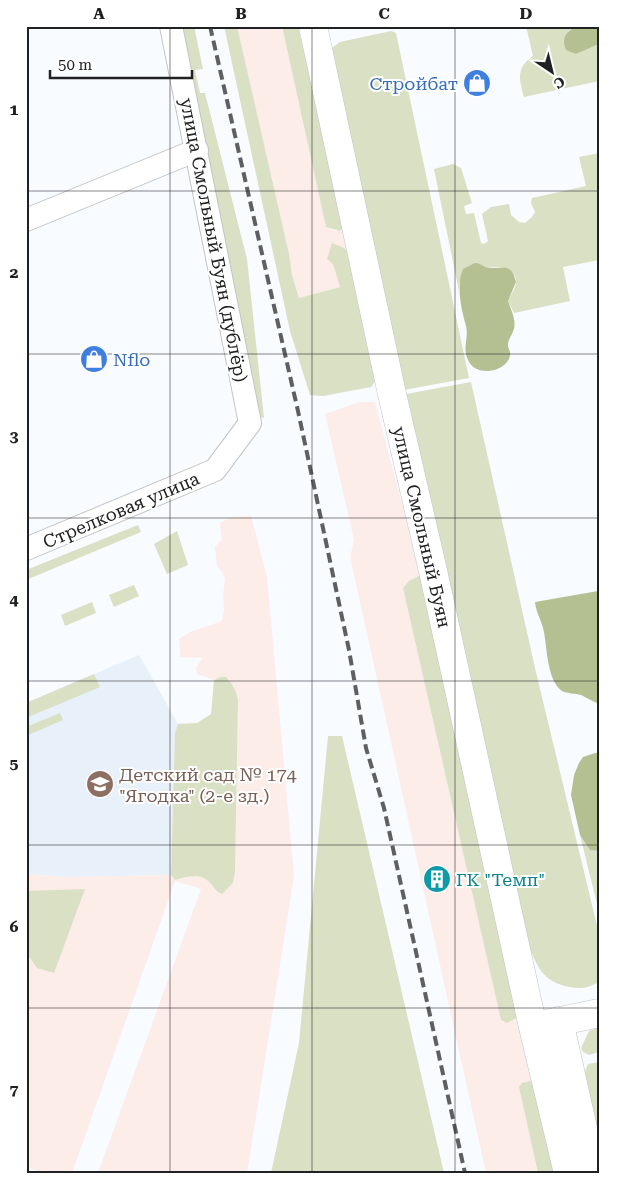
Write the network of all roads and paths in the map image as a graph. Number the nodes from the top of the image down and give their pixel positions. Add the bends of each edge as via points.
1 (171, 26) edge
2 (313, 26) edge
3 (197, 150) junction
4 (26, 220) edge
5 (215, 470) joint
6 (26, 549) edge
7 (599, 1013) edge
8 (560, 1021) junction
9 (533, 1027) junction
10 (568, 1173) edge
11 (593, 1173) edge

1 - 3 street, улица Смольный Буян (дублёр)
2 - 9 main road, улица Смольный Буян
3 - 4 street
3 - 5 street, улица Смольный Буян (дублёр) via 250,423
5 - 6 street, Стрелковая улица
7 - 8 main road
8 - 9 main road
8 - 11 main road
9 - 10 main road, улица Смольный Буян

